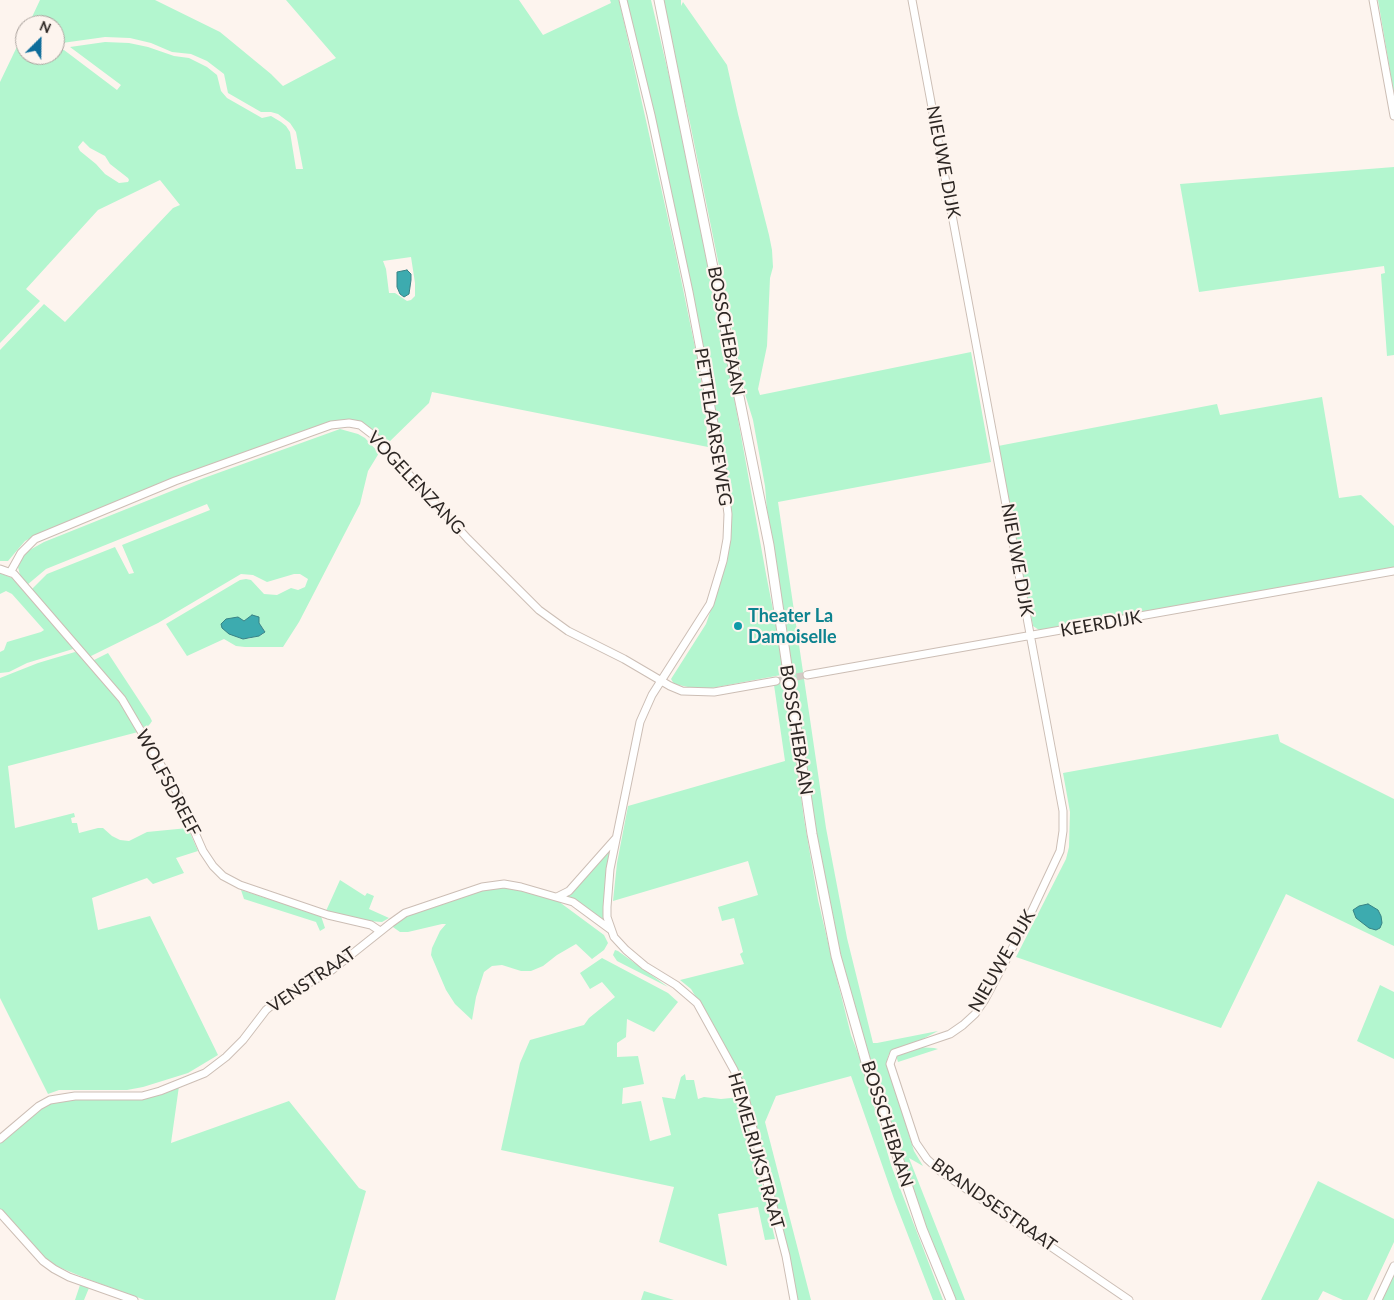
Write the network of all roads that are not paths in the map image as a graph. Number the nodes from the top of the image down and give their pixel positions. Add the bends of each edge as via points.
1 (623, 0) edge
2 (659, 0) edge
3 (912, 0) edge
4 (1373, 0) edge
5 (1394, 116) edge
6 (0, 569) edge
7 (11, 571) junction
8 (1394, 571) edge
9 (1030, 637) junction
10 (807, 675) tunnel mouth
11 (661, 681) junction
12 (776, 681) tunnel mouth
13 (616, 837) junction
14 (557, 897) junction
15 (611, 930) junction
16 (380, 931) junction
17 (894, 1053) joint
18 (0, 1139) edge
19 (0, 1213) edge
20 (1394, 1266) edge
21 (134, 1300) edge
22 (794, 1300) edge
23 (951, 1300) edge
24 (1129, 1300) edge
25 (1378, 1300) edge

1 - 11 street, PETTELAARSEWEG via 689,292 722,460 728,514 723,561 710,604
2 - 23 main road, BOSSCHEBAAN via 769,545 812,834 836,956 871,1078 922,1229
3 - 9 street, NIEUWE DIJK
4 - 5 street
6 - 7 street
7 - 11 street, VOGELENZANG via 21,553 35,539 175,481 331,426 349,423 360,425 374,435 468,539 540,610 568,631
7 - 16 street, WOLFSDREEF via 122,699 178,794 203,850 223,876 240,885 328,915 371,925
8 - 9 street, KEERDIJK
9 - 10 street, KEERDIJK
9 - 17 street, NIEUWE DIJK via 1064,812 1060,851 1029,917 975,1014 950,1034
11 - 12 street via 682,691 698,693
11 - 13 street, PETTELAARSEWEG via 640,722
13 - 14 street, PETTELAARSEWEG via 569,891
13 - 15 street, PETTELAARSEWEG via 607,907
14 - 15 street, VENSTRAAT via 573,902
14 - 16 street, VENSTRAAT via 497,884 405,913
15 - 22 street, HEMELRIJKSTRAAT via 626,950 697,1004 734,1070 744,1094 786,1256
16 - 18 street, VENSTRAAT via 332,970 276,1001 226,1058 205,1073 142,1096 76,1096 50,1100
17 - 24 street, BRANDSESTRAAT via 890,1064 916,1143 927,1159
19 - 21 street via 54,1269
20 - 25 street

